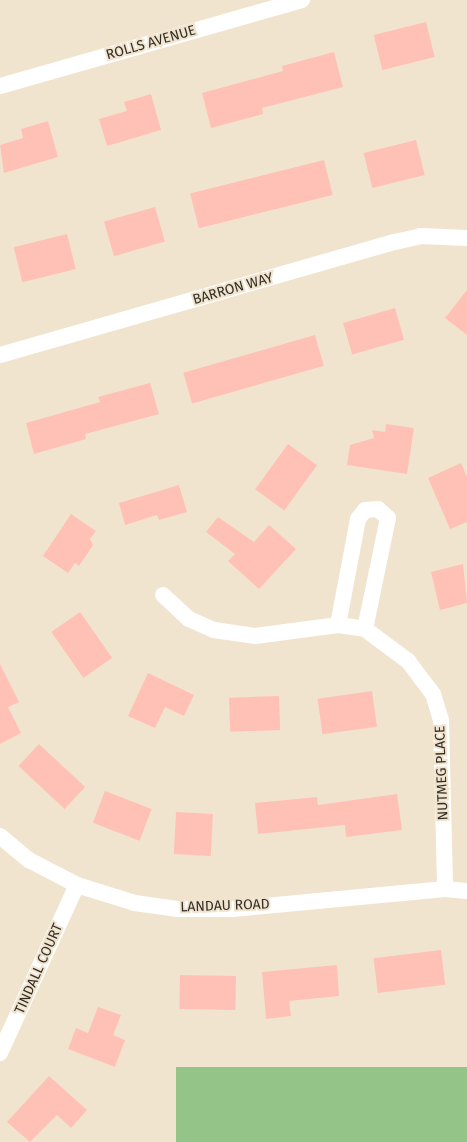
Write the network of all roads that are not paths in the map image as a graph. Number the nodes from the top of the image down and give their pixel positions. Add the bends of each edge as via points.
1 (302, 0) edge
2 (0, 86) edge
3 (467, 238) edge
4 (0, 355) edge
5 (163, 595) dead end
6 (338, 625) junction
7 (364, 629) junction
8 (0, 836) edge
9 (76, 885) junction
10 (445, 889) junction
11 (467, 890) edge
12 (0, 1052) edge

1 - 2 street, ROLLS AVENUE
3 - 4 street, BARRON WAY via 422,236 395,242
5 - 6 street, NUTMEG PLACE via 189,619 240,635 282,634
6 - 7 street, NUTMEG PLACE
6 - 7 street via 358,519 365,510 378,509 388,518
7 - 10 street, NUTMEG PLACE via 377,635 418,671 432,694 441,720
8 - 9 street, LANDAU ROAD via 29,860
9 - 10 street, LANDAU ROAD via 135,903 177,909 233,908
9 - 12 street, TINDALL COURT
10 - 11 street, LANDAU ROAD

